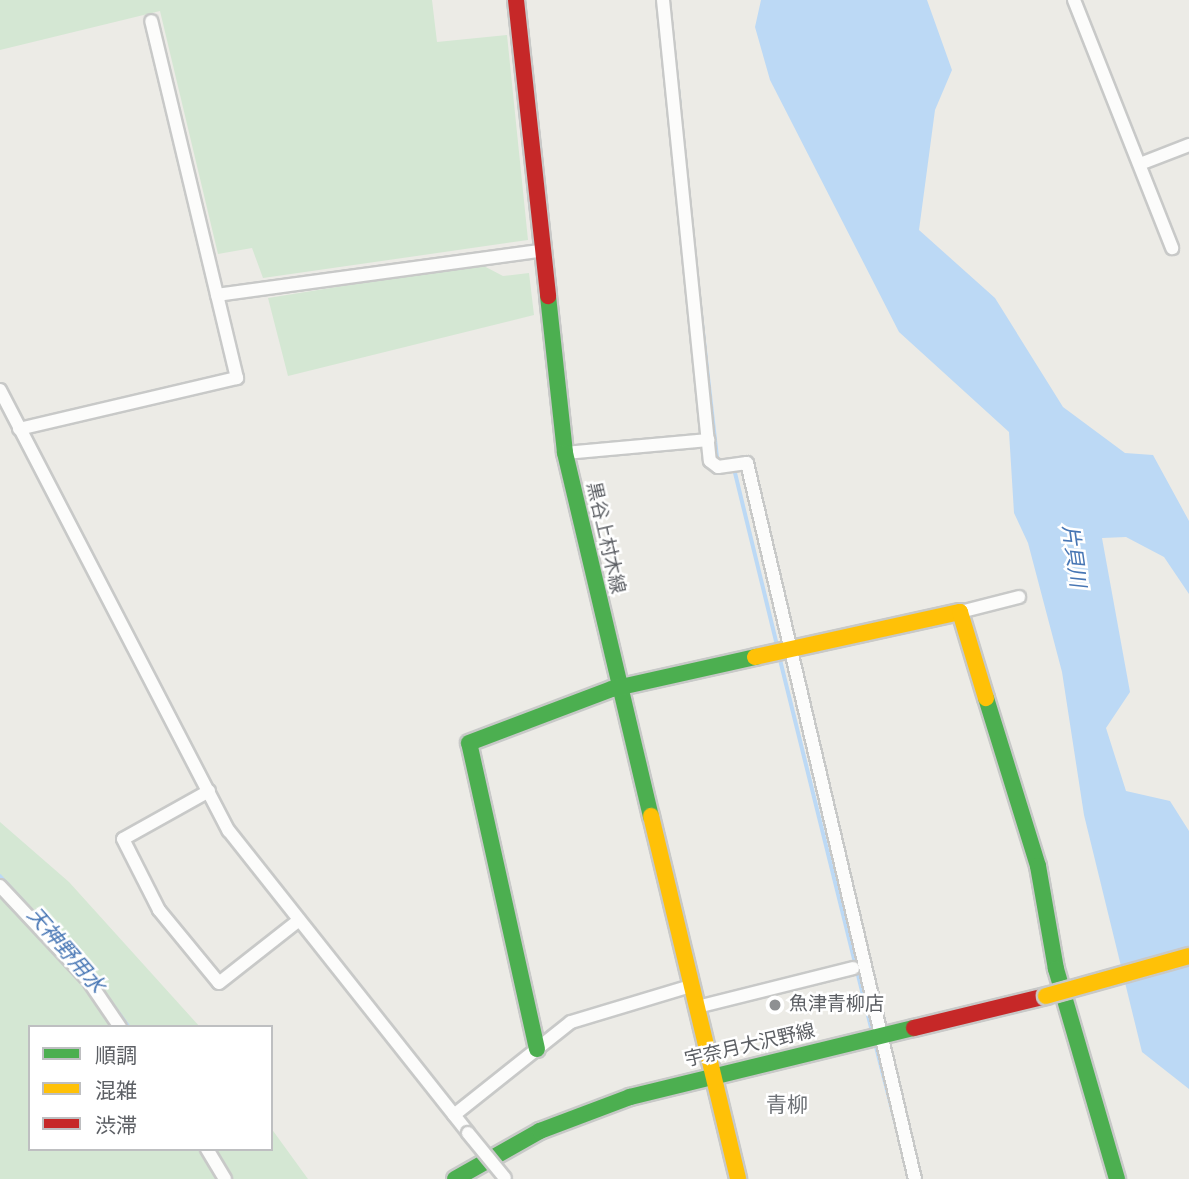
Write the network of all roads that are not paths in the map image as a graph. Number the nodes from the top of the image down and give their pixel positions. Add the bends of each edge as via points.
1 (516, 0) edge
2 (663, 0) edge
3 (1074, 0) edge
4 (151, 21) dead end
5 (1189, 145) edge
6 (1140, 164) junction
7 (1172, 248) dead end
8 (540, 251) junction
9 (217, 295) junction
10 (0, 390) edge
11 (19, 429) junction
12 (708, 440) junction
13 (565, 453) junction
14 (1019, 597) dead end
15 (960, 612) junction
16 (790, 651) junction
17 (620, 689) junction
18 (209, 791) junction
19 (0, 886) edge
20 (299, 920) junction
21 (1189, 956) edge
22 (853, 968) dead end
23 (691, 986) junction
24 (697, 1007) junction
25 (119, 1025) edge
26 (881, 1037) junction
27 (537, 1049) junction
28 (714, 1075) junction
29 (454, 1115) junction
30 (208, 1151) edge
31 (225, 1179) edge
32 (455, 1179) edge
33 (505, 1179) edge
34 (738, 1179) edge
35 (915, 1179) edge
36 (1116, 1179) edge

1 - 8 main road, 黒谷上村木線
2 - 12 street
3 - 6 street
4 - 9 street
5 - 6 street
6 - 7 street
8 - 9 street
8 - 13 main road, 黒谷上村木線
9 - 11 street via 237,378
10 - 11 street
11 - 18 street
12 - 13 street
12 - 16 street via 710,461 718,467 747,463
13 - 17 main road, 黒谷上村木線
14 - 15 street
15 - 16 main road
15 - 36 main road via 1038,866 1056,969
16 - 17 main road
16 - 26 street
17 - 23 main road, 黒谷上村木線
17 - 27 main road via 564,704 469,743 466,752
18 - 20 street via 229,831
18 - 20 street via 123,839 159,909 219,983
19 - 25 street via 88,980
20 - 29 street
21 - 26 main road, 宇奈月大沢野線, bridge
22 - 24 street
23 - 24 main road, 黒谷上村木線
23 - 27 street via 571,1022
24 - 28 main road, 黒谷上村木線
26 - 28 main road, 宇奈月大沢野線
26 - 35 street
27 - 29 street
28 - 32 main road, 宇奈月大沢野線 via 562,1122
28 - 34 main road, 黒谷上村木線
29 - 33 street, bridge
30 - 31 street

